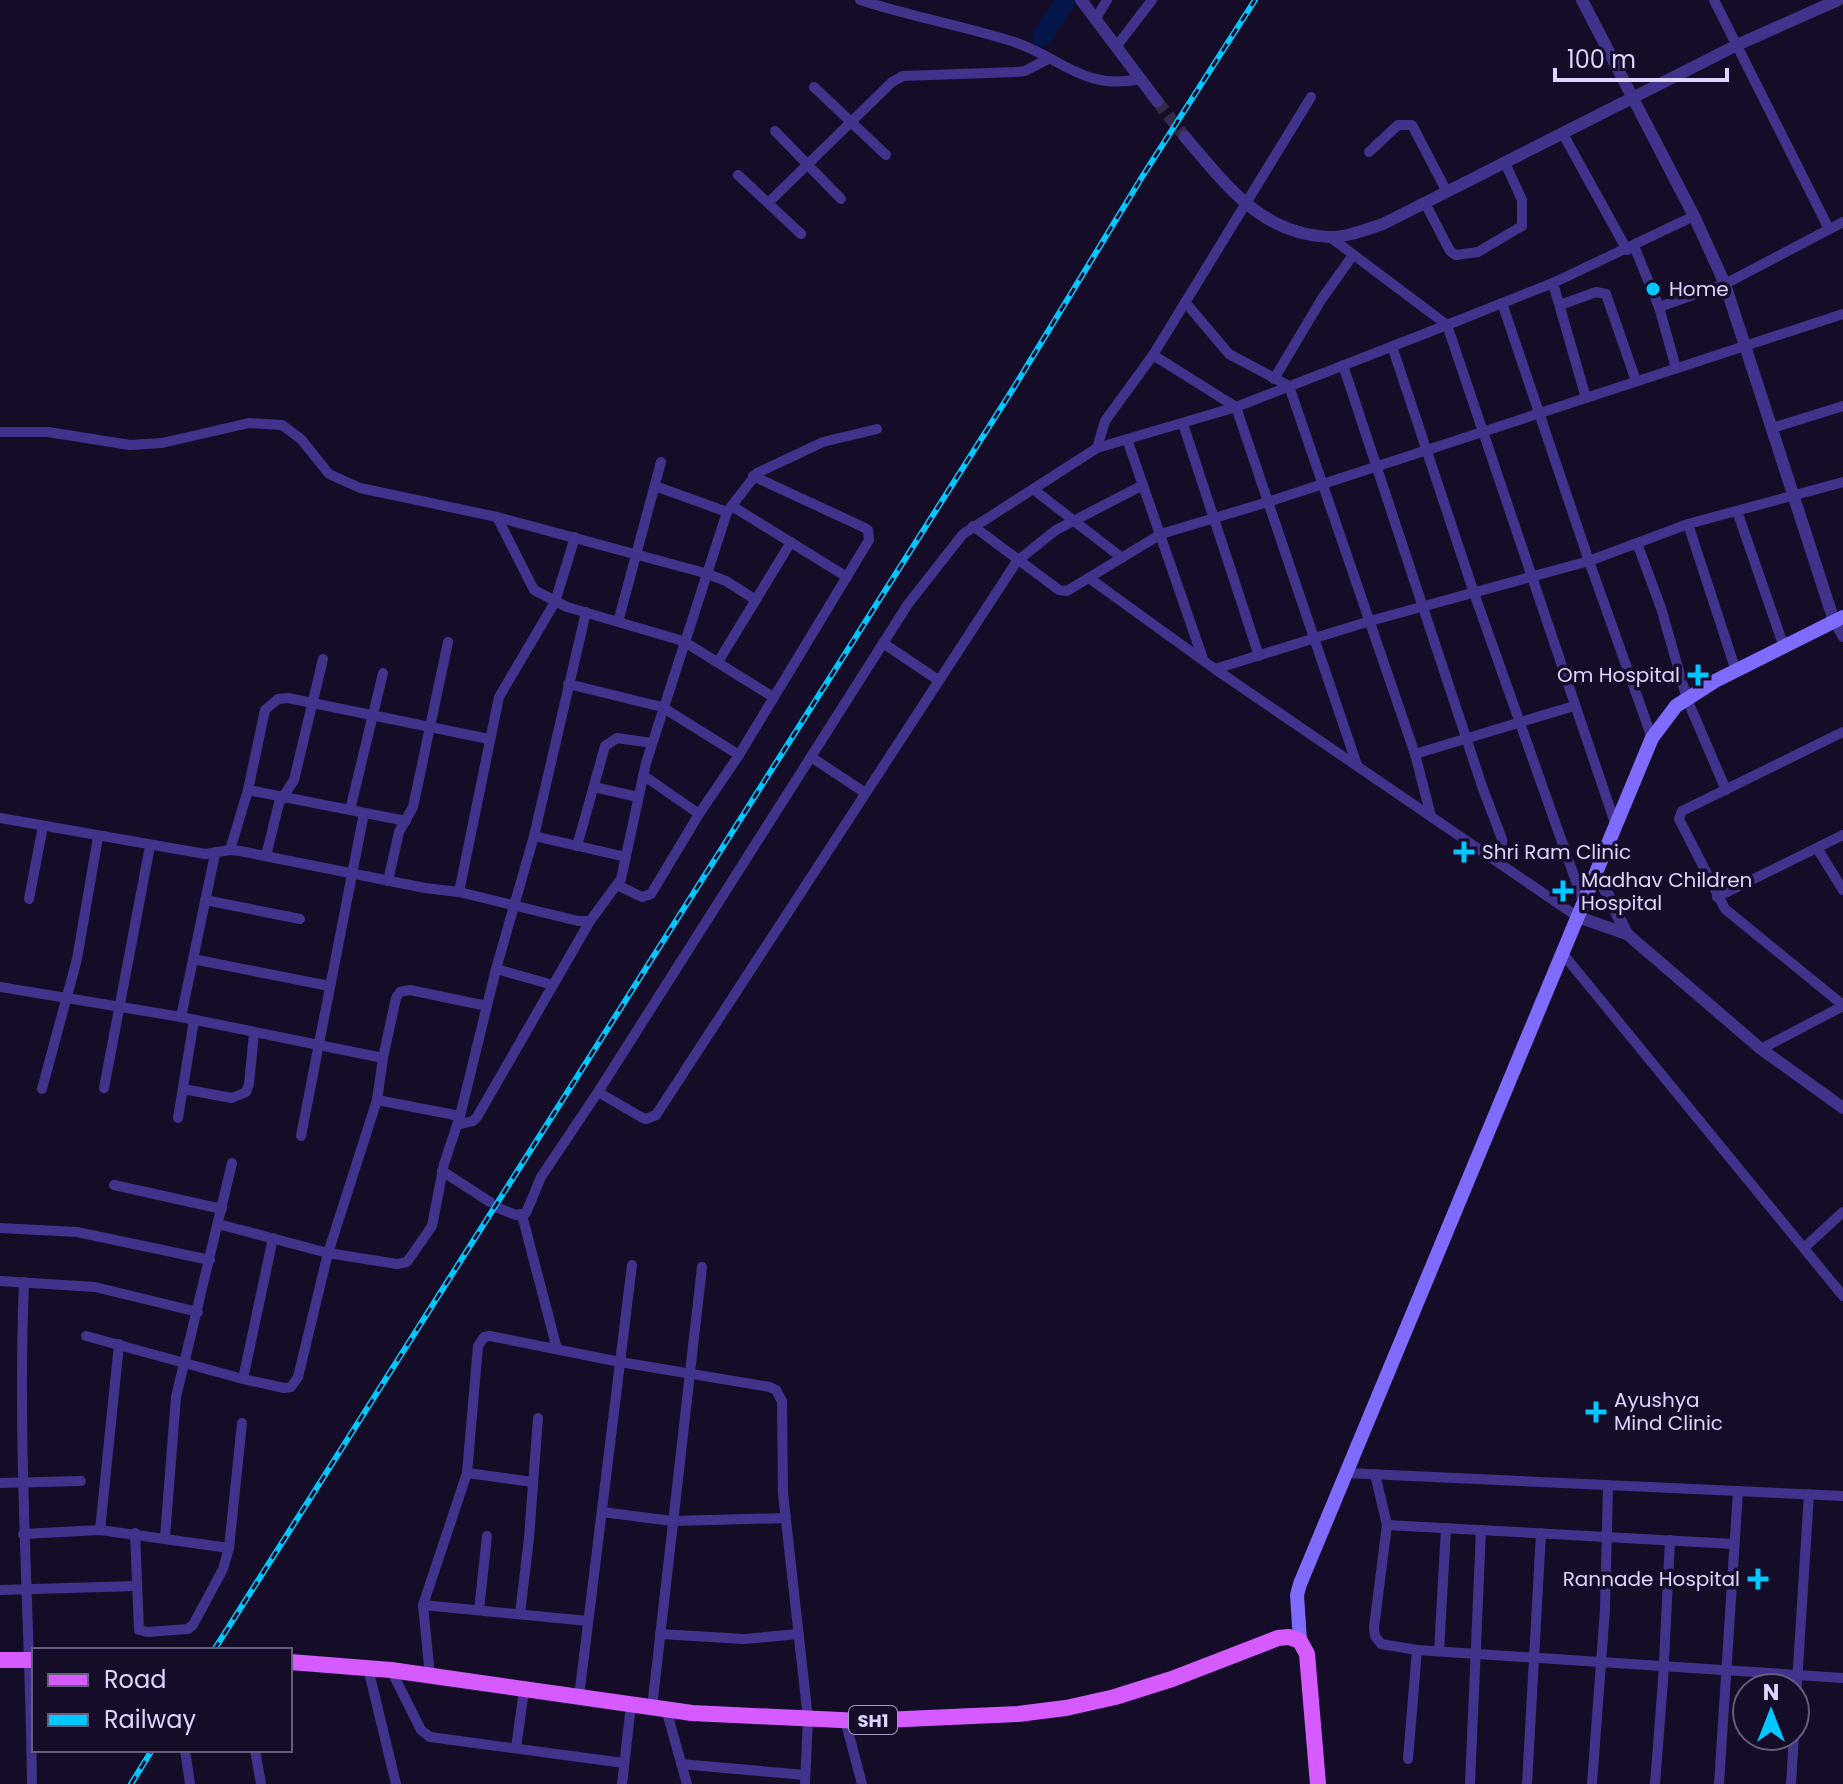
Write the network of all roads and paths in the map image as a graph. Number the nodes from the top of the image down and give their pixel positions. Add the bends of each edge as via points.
1 (860, 0) edge
2 (1081, 0) edge
3 (1107, 0) edge
4 (1152, 0) edge
5 (1582, 0) edge
6 (1714, 0) edge
7 (1841, 1) edge
8 (1095, 20) junction
9 (1737, 45) junction
10 (1116, 47) junction
11 (1048, 59) junction
12 (1140, 79) junction
13 (814, 87) dead end
14 (1311, 97) dead end
15 (1633, 99) junction
16 (1157, 101) tunnel mouth
17 (850, 121) junction
18 (775, 131) dead end
19 (1563, 134) junction
20 (1185, 137) tunnel mouth
21 (1369, 152) dead end
22 (886, 155) dead end
23 (807, 163) junction
24 (1505, 163) junction
25 (738, 175) dead end
26 (1447, 192) junction
27 (841, 199) dead end
28 (768, 203) junction
29 (1425, 203) junction
30 (1246, 204) junction
31 (1694, 216) junction
32 (1843, 222) edge
33 (1829, 229) junction
34 (801, 234) dead end
35 (1330, 237) junction
36 (1631, 248) junction
37 (1353, 255) junction
38 (1553, 283) junction
39 (1725, 284) junction
40 (1185, 302) junction
41 (1502, 303) junction
42 (1560, 305) junction
43 (1659, 307) junction
44 (1843, 314) edge
45 (1447, 325) junction
46 (1746, 344) junction
47 (1392, 346) junction
48 (1153, 355) junction
49 (1343, 365) junction
50 (1676, 368) junction
51 (1274, 379) junction
52 (1636, 381) junction
53 (1289, 386) junction
54 (1586, 398) junction
55 (1843, 406) edge
56 (1236, 407) junction
57 (1539, 413) junction
58 (1183, 424) junction
59 (1772, 428) junction
60 (877, 429) dead end
61 (1482, 431) junction
62 (0, 432) edge
63 (1127, 439) junction
64 (1097, 448) junction
65 (1428, 450) junction
66 (661, 462) dead end
67 (1376, 466) junction
68 (753, 476) junction
69 (1843, 482) edge
70 (1324, 483) junction
71 (1143, 485) junction
72 (655, 486) junction
73 (1033, 489) junction
74 (1794, 497) junction
75 (1268, 502) junction
76 (729, 509) junction
77 (1737, 511) junction
78 (497, 517) junction
79 (1216, 518) junction
80 (1075, 520) junction
81 (1688, 524) junction
82 (973, 526) junction
83 (1161, 534) junction
84 (575, 537) junction
85 (791, 542) junction
86 (1637, 543) junction
87 (637, 554) junction
88 (1122, 558) junction
89 (1017, 561) junction
90 (1589, 561) junction
91 (705, 573) junction
92 (847, 577) junction
93 (1531, 577) junction
94 (1089, 578) junction
95 (1474, 593) junction
96 (756, 600) junction
97 (555, 602) junction
98 (1423, 606) junction
99 (586, 612) junction
100 (1839, 619) edge
101 (1370, 621) junction
102 (618, 622) junction
103 (1843, 637) edge
104 (1314, 639) junction
105 (683, 641) junction
106 (448, 642) dead end
107 (883, 643) junction
108 (1784, 647) junction
109 (1259, 656) junction
110 (323, 659) dead end
111 (1204, 661) junction
112 (718, 662) junction
113 (1215, 669) junction
114 (1736, 671) junction
115 (383, 673) dead end
116 (938, 680) junction
117 (568, 684) junction
118 (773, 697) junction
119 (1687, 699) junction
120 (312, 704) junction
121 (1574, 706) junction
122 (662, 707) junction
123 (372, 717) junction
124 (1520, 722) junction
125 (430, 729) junction
126 (1843, 732) edge
127 (1468, 738) junction
128 (1652, 738) junction
129 (489, 739) junction
130 (652, 743) junction
131 (1415, 754) junction
132 (739, 755) junction
133 (811, 757) junction
134 (1357, 765) junction
135 (643, 775) junction
136 (594, 787) junction
137 (248, 790) junction
138 (1726, 790) junction
139 (864, 792) junction
140 (282, 797) junction
141 (638, 797) junction
142 (350, 810) junction
143 (364, 813) junction
144 (699, 814) junction
145 (1431, 816) junction
146 (0, 818) edge
147 (406, 821) junction
148 (43, 826) junction
149 (1616, 828) junction
150 (1843, 835) edge
151 (534, 836) junction
152 (98, 837) junction
153 (150, 846) junction
154 (577, 846) junction
155 (1817, 848) junction
156 (230, 850) junction
157 (215, 854) junction
158 (266, 856) junction
159 (626, 857) junction
160 (1502, 865) junction
161 (1597, 873) junction
162 (353, 874) junction
163 (388, 881) junction
164 (617, 885) junction
165 (1843, 890) edge
166 (459, 892) junction
167 (1717, 897) junction
168 (29, 899) dead end
169 (205, 900) junction
170 (514, 904) junction
171 (1581, 910) junction
172 (300, 919) dead end
173 (590, 921) junction
174 (1627, 934) junction
175 (1563, 954) junction
176 (193, 959) junction
177 (496, 969) junction
178 (553, 985) junction
179 (329, 986) junction
180 (0, 987) edge
181 (66, 997) junction
182 (1843, 1005) edge
183 (487, 1006) junction
184 (121, 1007) junction
185 (181, 1017) junction
186 (194, 1020) junction
187 (254, 1033) junction
188 (319, 1045) junction
189 (1761, 1049) junction
190 (383, 1058) junction
191 (104, 1088) dead end
192 (42, 1089) dead end
193 (183, 1089) junction
194 (598, 1092) junction
195 (377, 1100) junction
196 (1843, 1108) edge
197 (178, 1118) dead end
198 (458, 1121) junction
199 (301, 1136) dead end
200 (232, 1163) dead end
201 (442, 1171) junction
202 (114, 1185) dead end
203 (222, 1209) junction
204 (1843, 1212) edge
205 (524, 1214) junction
206 (218, 1224) junction
207 (0, 1228) edge
208 (273, 1238) junction
209 (1805, 1247) junction
210 (328, 1253) junction
211 (210, 1260) junction
212 (632, 1265) dead end
213 (702, 1267) dead end
214 (0, 1281) edge
215 (24, 1282) junction
216 (1843, 1296) edge
217 (198, 1312) junction
218 (86, 1336) dead end
219 (119, 1344) junction
220 (557, 1349) junction
221 (620, 1362) junction
222 (183, 1363) junction
223 (690, 1374) junction
224 (243, 1379) junction
225 (538, 1418) dead end
226 (242, 1423) dead end
227 (467, 1473) junction
228 (1347, 1473) junction
229 (1375, 1474) junction
230 (81, 1481) dead end
231 (533, 1482) junction
232 (0, 1483) edge
233 (22, 1483) junction
234 (1608, 1485) junction
235 (1738, 1491) junction
236 (1809, 1494) junction
237 (1843, 1496) edge
238 (602, 1512) junction
239 (786, 1518) junction
240 (672, 1521) junction
241 (1387, 1525) junction
242 (1446, 1528) junction
243 (100, 1530) junction
244 (1481, 1530) junction
245 (135, 1533) junction
246 (1541, 1533) junction
247 (23, 1534) junction
248 (487, 1536) dead end
249 (1606, 1536) junction
250 (165, 1537) junction
251 (1670, 1540) junction
252 (1734, 1544) junction
253 (229, 1548) junction
254 (136, 1586) junction
255 (25, 1589) junction
256 (0, 1590) edge
257 (423, 1605) junction
258 (479, 1610) junction
259 (520, 1614) junction
260 (588, 1621) junction
261 (660, 1634) junction
262 (799, 1634) junction
263 (1300, 1641) junction
264 (1417, 1650) junction
265 (1439, 1651) junction
266 (1474, 1652) junction
267 (1536, 1657) junction
268 (0, 1660) edge
269 (32, 1660) edge
270 (1602, 1660) junction
271 (292, 1662) edge
272 (1664, 1665) junction
273 (368, 1668) junction
274 (391, 1670) junction
275 (1727, 1670) junction
276 (1755, 1672) edge
277 (1797, 1672) edge
278 (430, 1676) junction
279 (1811, 1676) edge
280 (1843, 1678) edge
281 (524, 1690) junction
282 (579, 1697) junction
283 (631, 1705) junction
284 (659, 1708) junction
285 (32, 1709) edge
286 (808, 1719) junction
287 (845, 1720) junction
288 (516, 1748) junction
289 (185, 1752) edge
290 (255, 1752) edge
291 (1793, 1752) edge
292 (1408, 1759) dead end
293 (624, 1763) junction
294 (681, 1764) junction
295 (805, 1780) edge
296 (32, 1784) edge
297 (190, 1784) edge
298 (261, 1784) edge
299 (396, 1784) edge
300 (622, 1784) edge
301 (687, 1784) edge
302 (862, 1784) edge
303 (1318, 1784) edge
304 (1470, 1784) edge
305 (1527, 1784) edge
306 (1592, 1784) edge
307 (1655, 1784) edge
308 (1719, 1784) edge
309 (1791, 1784) edge

1 - 11 street via 1008,39
2 - 8 street
3 - 8 street
4 - 10 street
5 - 15 street
6 - 9 street
7 - 9 street
8 - 10 street
9 - 15 street
9 - 33 street
10 - 12 street
11 - 12 street via 1110,83
11 - 17 street via 1025,71 903,76
12 - 16 street
13 - 17 street
14 - 30 street
15 - 19 street
15 - 31 street
17 - 22 street
17 - 23 street
18 - 23 street
19 - 24 street
19 - 36 street
20 - 30 street
21 - 26 street via 1398,125 1412,125
23 - 27 street
23 - 28 street
24 - 26 street
24 - 29 street via 1522,200 1522,226 1478,252 1450,251
25 - 28 street
26 - 29 street
28 - 34 street
29 - 35 street via 1383,224
30 - 35 street via 1286,229
30 - 40 street
31 - 36 street
31 - 39 street
32 - 33 street
33 - 39 street
35 - 37 street
36 - 38 street
36 - 43 street
37 - 45 street
37 - 51 street
38 - 41 street
38 - 42 street
39 - 43 street
39 - 46 street
40 - 48 street
40 - 51 street via 1229,354
41 - 45 street
41 - 57 street
42 - 52 street via 1596,292 1606,294
42 - 54 street
43 - 50 street
44 - 46 street
45 - 47 street
45 - 61 street
46 - 50 street
46 - 59 street
47 - 49 street
47 - 65 street
48 - 56 street
48 - 64 street via 1105,421
49 - 53 street
49 - 67 street
50 - 52 street
51 - 53 street
52 - 54 street
53 - 56 street
53 - 70 street
54 - 57 street
55 - 59 street
56 - 58 street
56 - 75 street
57 - 61 street
57 - 90 street
58 - 63 street
58 - 79 street
59 - 74 street
60 - 68 street via 813,446
61 - 65 street
61 - 93 street
62 - 78 street via 48,432 130,445 259,423 282,425 329,474 360,488
63 - 64 street
63 - 71 street
64 - 73 street
65 - 67 street
65 - 95 street
66 - 72 street
67 - 70 street
67 - 98 street
68 - 76 street
68 - 92 street via 868,530 867,545
69 - 74 street
70 - 75 street
70 - 101 street
71 - 80 street
71 - 83 street
72 - 76 street
72 - 87 street
73 - 80 street
73 - 82 street
74 - 77 street
74 - 100 street
75 - 79 street
75 - 104 street
76 - 85 street
76 - 91 street
77 - 81 street
77 - 108 street
78 - 84 street
78 - 97 street via 530,585
79 - 83 street
79 - 109 street
80 - 88 street
80 - 89 street
81 - 86 street
81 - 114 street
82 - 89 street
82 - 107 street
83 - 88 street
83 - 111 street
84 - 87 street
84 - 97 street
85 - 92 street
85 - 96 street
86 - 90 street
86 - 119 street
87 - 91 street
87 - 102 street
88 - 94 street
89 - 94 street via 1059,590 1073,589
89 - 116 street
90 - 93 street
90 - 128 street
91 - 96 street
91 - 105 street
92 - 118 street
93 - 95 street
93 - 121 street
94 - 111 street
95 - 98 street
95 - 124 street
96 - 112 street
97 - 99 street
97 - 129 street via 502,690
98 - 101 street
98 - 127 street
99 - 102 street
99 - 117 street
100 - 103 street
100 - 108 main road
101 - 104 street
101 - 131 street
102 - 105 street
104 - 109 street
104 - 134 street
105 - 112 street
105 - 122 street
106 - 125 street
107 - 116 street
107 - 133 street
108 - 114 main road
109 - 113 street
110 - 120 street
111 - 113 street
112 - 118 street
113 - 134 street
114 - 119 main road
115 - 123 street
116 - 139 street
117 - 122 street
117 - 151 street
118 - 132 street
119 - 128 main road
119 - 138 street
120 - 123 street
120 - 137 street via 278,699 265,710
120 - 140 street via 294,780
121 - 124 street
121 - 149 street
122 - 130 street
122 - 132 street
123 - 125 street
123 - 142 street
124 - 127 street
124 - 171 street
125 - 129 street
125 - 147 street
126 - 138 street
127 - 131 street
127 - 160 street via 1502,839
128 - 149 main road
129 - 166 street
130 - 135 street
130 - 136 street via 611,740
131 - 145 street
132 - 144 street
133 - 139 street
133 - 194 street
134 - 145 street
135 - 141 street
135 - 144 street
136 - 141 street
136 - 154 street
137 - 140 street
137 - 156 street
138 - 167 street via 1682,811 1679,819
139 - 194 street via 656,1115 646,1119
140 - 142 street
140 - 158 street
141 - 159 street
142 - 143 street
143 - 147 street
143 - 162 street
144 - 164 street via 651,894 642,897
145 - 160 street
146 - 148 street
147 - 163 street
148 - 152 street
148 - 168 street
149 - 161 main road
150 - 155 street
151 - 154 street
151 - 170 street
152 - 153 street
152 - 181 street
153 - 157 street
153 - 184 street
154 - 159 street
155 - 165 street
155 - 167 street
156 - 157 street
156 - 158 street
157 - 169 street
158 - 162 street
159 - 164 street
160 - 171 street
161 - 171 main road
161 - 174 street
162 - 163 street
162 - 179 street
163 - 166 street
164 - 173 street
166 - 170 street
167 - 182 street
169 - 172 street
169 - 176 street
170 - 173 street
170 - 177 street
171 - 174 street
171 - 175 main road
173 - 178 street
174 - 189 street
175 - 209 street
175 - 228 main road
176 - 179 street
176 - 185 street
177 - 178 street
177 - 183 street
178 - 198 street via 477,1117
179 - 188 street
180 - 181 street
181 - 184 street
181 - 192 street
182 - 189 street
183 - 190 street via 404,990 396,998
183 - 198 street
184 - 185 street
184 - 191 street
185 - 186 street
186 - 187 street
186 - 193 street
187 - 188 street
187 - 193 street via 246,1092 232,1098
188 - 190 street
188 - 199 street
189 - 196 street
190 - 195 street
193 - 197 street
194 - 205 street via 541,1177
195 - 198 street
195 - 210 street
198 - 201 street
200 - 203 street
201 - 205 street via 494,1205
201 - 210 street via 430,1232 407,1262
202 - 203 street
203 - 206 street
204 - 209 street
205 - 220 street
206 - 208 street
206 - 211 street
207 - 211 street via 77,1232
208 - 210 street
208 - 224 street
209 - 216 street
210 - 224 street via 296,1383 284,1388
211 - 217 street
212 - 221 street
213 - 223 street
214 - 215 street
215 - 217 street via 95,1287
215 - 233 street
217 - 222 street
218 - 219 street
219 - 222 street
219 - 243 street
220 - 221 street
220 - 227 street via 490,1336 481,1340
221 - 223 street
221 - 238 street
222 - 224 street
222 - 250 street via 172,1429
223 - 239 street via 770,1387 781,1394
223 - 240 street
225 - 231 street
226 - 253 street
227 - 231 street
227 - 257 street
228 - 229 street
228 - 263 main road via 1300,1584
229 - 234 street
229 - 241 street
230 - 233 street
231 - 259 street
232 - 233 street
233 - 247 street
234 - 235 street
234 - 249 street
235 - 236 street
235 - 252 street
236 - 237 street
236 - 277 street
238 - 240 street
238 - 260 street
239 - 240 street
239 - 262 street
240 - 261 street
241 - 242 street
241 - 264 street via 1375,1636 1392,1648
242 - 244 street
242 - 265 street
243 - 245 street
243 - 247 street
244 - 246 street
244 - 266 street
245 - 250 street
245 - 254 street
246 - 249 street
246 - 267 street
247 - 255 street
248 - 258 street
249 - 251 street
249 - 270 street
250 - 253 street
251 - 252 street
251 - 272 street
252 - 275 street
253 - 254 street via 223,1569 188,1629 139,1630
254 - 255 street
255 - 256 street
255 - 269 street
257 - 258 street
257 - 278 street
258 - 259 street
259 - 260 street
260 - 282 street
261 - 262 street via 744,1639
261 - 284 street
262 - 286 street
263 - 287 main road, SH1 via 1278,1638 1172,1679 1066,1708
263 - 303 main road via 1307,1654
264 - 265 street
264 - 292 street
265 - 266 street
266 - 267 street
266 - 304 street
267 - 270 street
267 - 305 street
268 - 269 main road
269 - 285 street
270 - 272 street
270 - 306 street
271 - 273 main road, SH1
272 - 275 street
272 - 307 street
273 - 274 main road, SH1
273 - 299 street
274 - 278 main road, SH1
274 - 288 street via 424,1734
275 - 276 street
275 - 308 street
278 - 281 main road, SH1
279 - 280 street
281 - 282 main road, SH1
281 - 288 street
282 - 283 main road, SH1
283 - 284 main road, SH1
283 - 293 street
284 - 286 main road, SH1
284 - 294 street
285 - 296 street
286 - 287 main road, SH1
286 - 295 street
287 - 302 street
288 - 293 street
289 - 297 street
290 - 298 street
291 - 309 street
293 - 300 street
294 - 295 street
294 - 301 street

